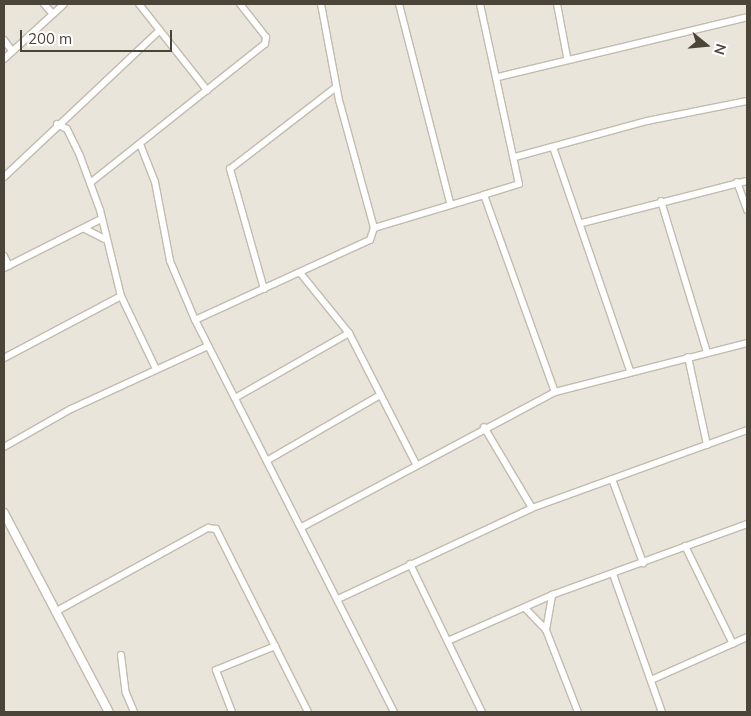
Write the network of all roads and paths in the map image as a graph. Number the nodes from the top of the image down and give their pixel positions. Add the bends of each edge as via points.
1 (44, 4) edge
2 (64, 4) edge
3 (139, 4) edge
4 (240, 4) edge
5 (321, 4) edge
6 (399, 4) edge
7 (480, 4) edge
8 (557, 4) edge
9 (53, 14) junction
10 (747, 17) edge
11 (160, 30) junction
12 (4, 40) edge
13 (12, 51) junction
14 (567, 57) junction
15 (4, 59) edge
16 (498, 76) junction
17 (336, 87) junction
18 (207, 90) junction
19 (747, 101) edge
20 (57, 124) junction
21 (140, 144) junction
22 (554, 146) junction
23 (515, 157) junction
24 (4, 177) edge
25 (747, 181) edge
26 (737, 182) junction
27 (90, 183) junction
28 (484, 195) junction
29 (660, 201) junction
30 (450, 202) junction
31 (747, 210) edge
32 (99, 220) junction
33 (582, 223) junction
34 (374, 228) junction
35 (85, 229) junction
36 (105, 239) junction
37 (4, 256) edge
38 (6, 267) edge
39 (301, 274) junction
40 (264, 289) junction
41 (121, 296) junction
42 (195, 320) junction
43 (349, 333) junction
44 (747, 343) edge
45 (206, 347) junction
46 (707, 352) junction
47 (688, 357) junction
48 (4, 358) edge
49 (156, 369) junction
50 (630, 371) junction
51 (555, 392) junction
52 (380, 395) junction
53 (235, 398) junction
54 (484, 427) junction
55 (747, 430) edge
56 (707, 445) junction
57 (4, 447) edge
58 (268, 460) junction
59 (416, 464) junction
60 (612, 479) junction
61 (532, 508) junction
62 (4, 513) edge
63 (747, 524) edge
64 (302, 527) junction
65 (685, 546) junction
66 (643, 563) junction
67 (410, 564) junction
68 (613, 574) junction
69 (552, 595) junction
70 (338, 599) junction
71 (525, 608) junction
72 (55, 612) junction
73 (546, 630) junction
74 (747, 637) edge
75 (450, 640) junction
76 (733, 644) junction
77 (275, 646) junction
78 (121, 655) dead end
79 (650, 680) junction
80 (109, 712) edge
81 (134, 712) edge
82 (232, 712) edge
83 (308, 712) edge
84 (394, 712) edge
85 (482, 712) edge
86 (578, 712) edge
87 (662, 712) edge

1 - 9 street
2 - 9 street
3 - 11 street
4 - 18 street via 266,40
5 - 17 street
6 - 30 street
7 - 16 street
8 - 14 street
9 - 13 street
10 - 14 street
11 - 18 street
11 - 20 street
12 - 13 street
13 - 15 street
14 - 16 street
16 - 23 street
17 - 34 street
17 - 40 street via 230,169
18 - 21 street
19 - 22 street
20 - 24 street
20 - 27 street via 67,129
21 - 27 street
21 - 42 street via 156,182 170,261
22 - 23 street
22 - 33 street
23 - 28 street via 519,184
25 - 26 street
26 - 29 street
26 - 31 street
27 - 32 street via 100,210
28 - 30 street
28 - 51 street
29 - 33 street
29 - 46 street
30 - 34 street
32 - 35 street
32 - 36 street
33 - 50 street
34 - 39 street via 370,240
35 - 36 street
35 - 38 street
36 - 41 street
37 - 38 street
39 - 40 street
39 - 43 street
40 - 42 street
41 - 48 street
41 - 49 street
42 - 45 street
43 - 52 street
43 - 53 street
44 - 46 street
45 - 49 street
45 - 53 street
46 - 47 street
47 - 50 street
47 - 56 street
49 - 57 street
50 - 51 street
51 - 54 street
52 - 58 street
52 - 59 street
53 - 58 street
54 - 59 street
54 - 61 street
55 - 56 street
56 - 60 street
58 - 64 street
59 - 64 street
60 - 61 street
60 - 66 street
61 - 67 street
62 - 72 street
63 - 65 street
64 - 70 street
65 - 66 street
65 - 76 street
66 - 68 street
67 - 70 street
67 - 75 street
68 - 69 street
68 - 79 street
69 - 71 street
69 - 73 street
70 - 84 street
71 - 73 street
71 - 75 street
72 - 77 street via 212,528 221,536
72 - 80 street
73 - 86 street
74 - 76 street
75 - 85 street
76 - 79 street
77 - 82 street via 216,670
77 - 83 street
78 - 81 street via 126,694
79 - 87 street

